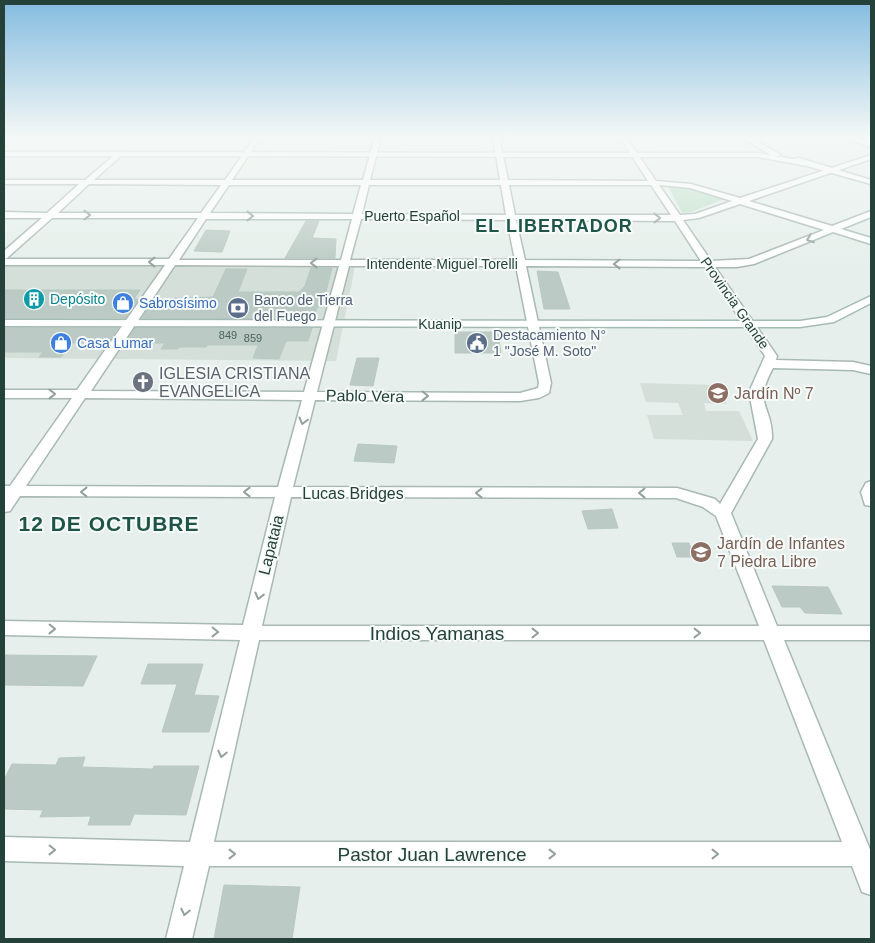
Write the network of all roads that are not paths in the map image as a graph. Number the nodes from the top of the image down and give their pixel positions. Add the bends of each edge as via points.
1 (798, 181) edge
2 (4, 182) edge
3 (87, 182) junction
4 (228, 182) junction
5 (366, 182) junction
6 (504, 182) junction
7 (655, 182) junction
8 (740, 200) junction
9 (871, 214) edge
10 (4, 215) edge
11 (50, 215) junction
12 (204, 216) junction
13 (357, 216) junction
14 (511, 217) junction
15 (678, 218) junction
16 (834, 230) junction
17 (871, 241) edge
18 (4, 256) edge
19 (4, 262) edge
20 (171, 262) junction
21 (344, 263) junction
22 (522, 264) junction
23 (708, 264) junction
24 (871, 300) edge
25 (4, 323) edge
26 (129, 323) junction
27 (329, 324) junction
28 (533, 324) junction
29 (750, 324) junction
30 (770, 364) junction
31 (871, 370) edge
32 (4, 394) edge
33 (81, 394) junction
34 (310, 395) junction
35 (871, 486) edge
36 (9, 492) edge
37 (284, 493) junction
38 (871, 501) edge
39 (4, 507) edge
40 (723, 513) junction
41 (4, 628) edge
42 (250, 633) junction
43 (771, 633) junction
44 (871, 633) edge
45 (4, 849) edge
46 (199, 854) junction
47 (860, 854) junction
48 (871, 883) edge
49 (179, 939) edge

1 - 8 street, Puerto Español
2 - 3 street
3 - 4 street
3 - 11 street
4 - 5 street
4 - 12 street
5 - 6 street
5 - 13 street, Lapataia
6 - 7 street
6 - 14 street
7 - 8 street via 691,186
7 - 15 street, Provincia Grande
8 - 15 street, Puerto Español via 696,216
8 - 16 street
9 - 16 street, Intendente Miguel Torelli
10 - 11 street, Puerto Español
11 -> 12 street, Puerto Español
11 - 18 street
12 -> 13 street, Puerto Español
12 - 20 street
13 - 14 street, Puerto Español
13 - 21 street, Lapataia
14 -> 15 street, Puerto Español
14 - 22 street
15 - 23 street, Provincia Grande
16 - 17 street
16 -> 23 street, Intendente Miguel Torelli via 751,262
20 -> 19 street, Intendente Miguel Torelli
21 -> 20 street, Intendente Miguel Torelli
20 - 26 street
21 - 22 street, Intendente Miguel Torelli
21 - 27 street, Lapataia
23 -> 22 street, Intendente Miguel Torelli
22 - 28 street
23 - 29 street, Provincia Grande
24 - 29 street, Kuanip via 821,322
25 - 26 street, Kuanip
26 - 27 street, Kuanip
26 - 33 street
27 - 28 street, Kuanip
27 - 34 street, Lapataia
28 - 29 street, Kuanip
34 -> 28 street, Pablo Vera via 534,395 544,390 545,383
29 - 30 street, Provincia Grande via 769,349 772,356
30 - 31 street via 853,366
30 - 40 street, Provincia Grande via 756,392 765,440
32 -> 33 street, Pablo Vera
33 - 34 street, Pablo Vera
33 - 36 street
34 -> 37 street, Lapataia
35 - 38 street
37 -> 36 street, Lucas Bridges
36 - 39 street
40 -> 37 street, Lucas Bridges via 709,503 676,493
37 -> 42 street, Lapataia
40 - 43 street
41 -> 42 street, Indios Yamanas
42 -> 43 street, Indios Yamanas
42 -> 46 street, Lapataia
43 - 44 street, Indios Yamanas
43 - 47 street
45 -> 46 street, Pastor Juan Lawrence
46 -> 47 street, Pastor Juan Lawrence
46 -> 49 street, Lapataia
47 - 48 street

